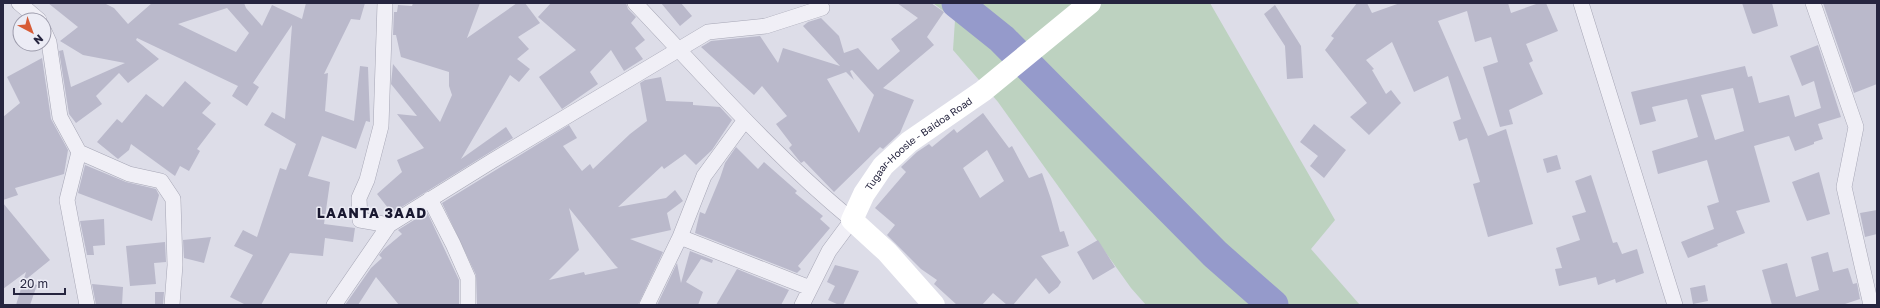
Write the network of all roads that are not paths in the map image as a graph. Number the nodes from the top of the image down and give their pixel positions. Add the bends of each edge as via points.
1 (19, 3) edge
2 (385, 3) edge
3 (635, 3) edge
4 (1090, 3) edge
5 (1581, 3) edge
6 (1813, 3) edge
7 (822, 8) dead end
8 (30, 12) edge
9 (678, 49) junction
10 (50, 52) edge
11 (745, 120) junction
12 (79, 152) junction
13 (430, 199) junction
14 (852, 220) junction
15 (389, 225) junction
16 (680, 237) junction
17 (810, 288) junction
18 (87, 305) edge
19 (172, 305) edge
20 (334, 305) edge
21 (468, 305) edge
22 (647, 305) edge
23 (802, 305) edge
24 (934, 305) edge
25 (1675, 305) edge
26 (1871, 305) edge

1 - 8 street
2 - 15 street via 381,126 367,180 359,198 360,220
3 - 9 street
4 - 14 main road, Tugaar-Hoosle - Baidoa Road via 983,90 909,142 883,166 864,194
5 - 25 street
6 - 26 street via 1856,127 1844,187
7 - 9 street via 766,26 708,32
9 - 11 street
9 - 13 street
10 - 12 street via 60,117
11 - 14 street
11 - 16 street via 704,176
12 - 18 street via 67,200
12 - 19 street via 130,174 161,181 173,199 175,265
13 - 15 street
13 - 21 street via 468,278
14 - 17 street via 829,251
14 - 24 main road via 887,252
15 - 20 street
16 - 17 street
16 - 22 street
17 - 23 street

